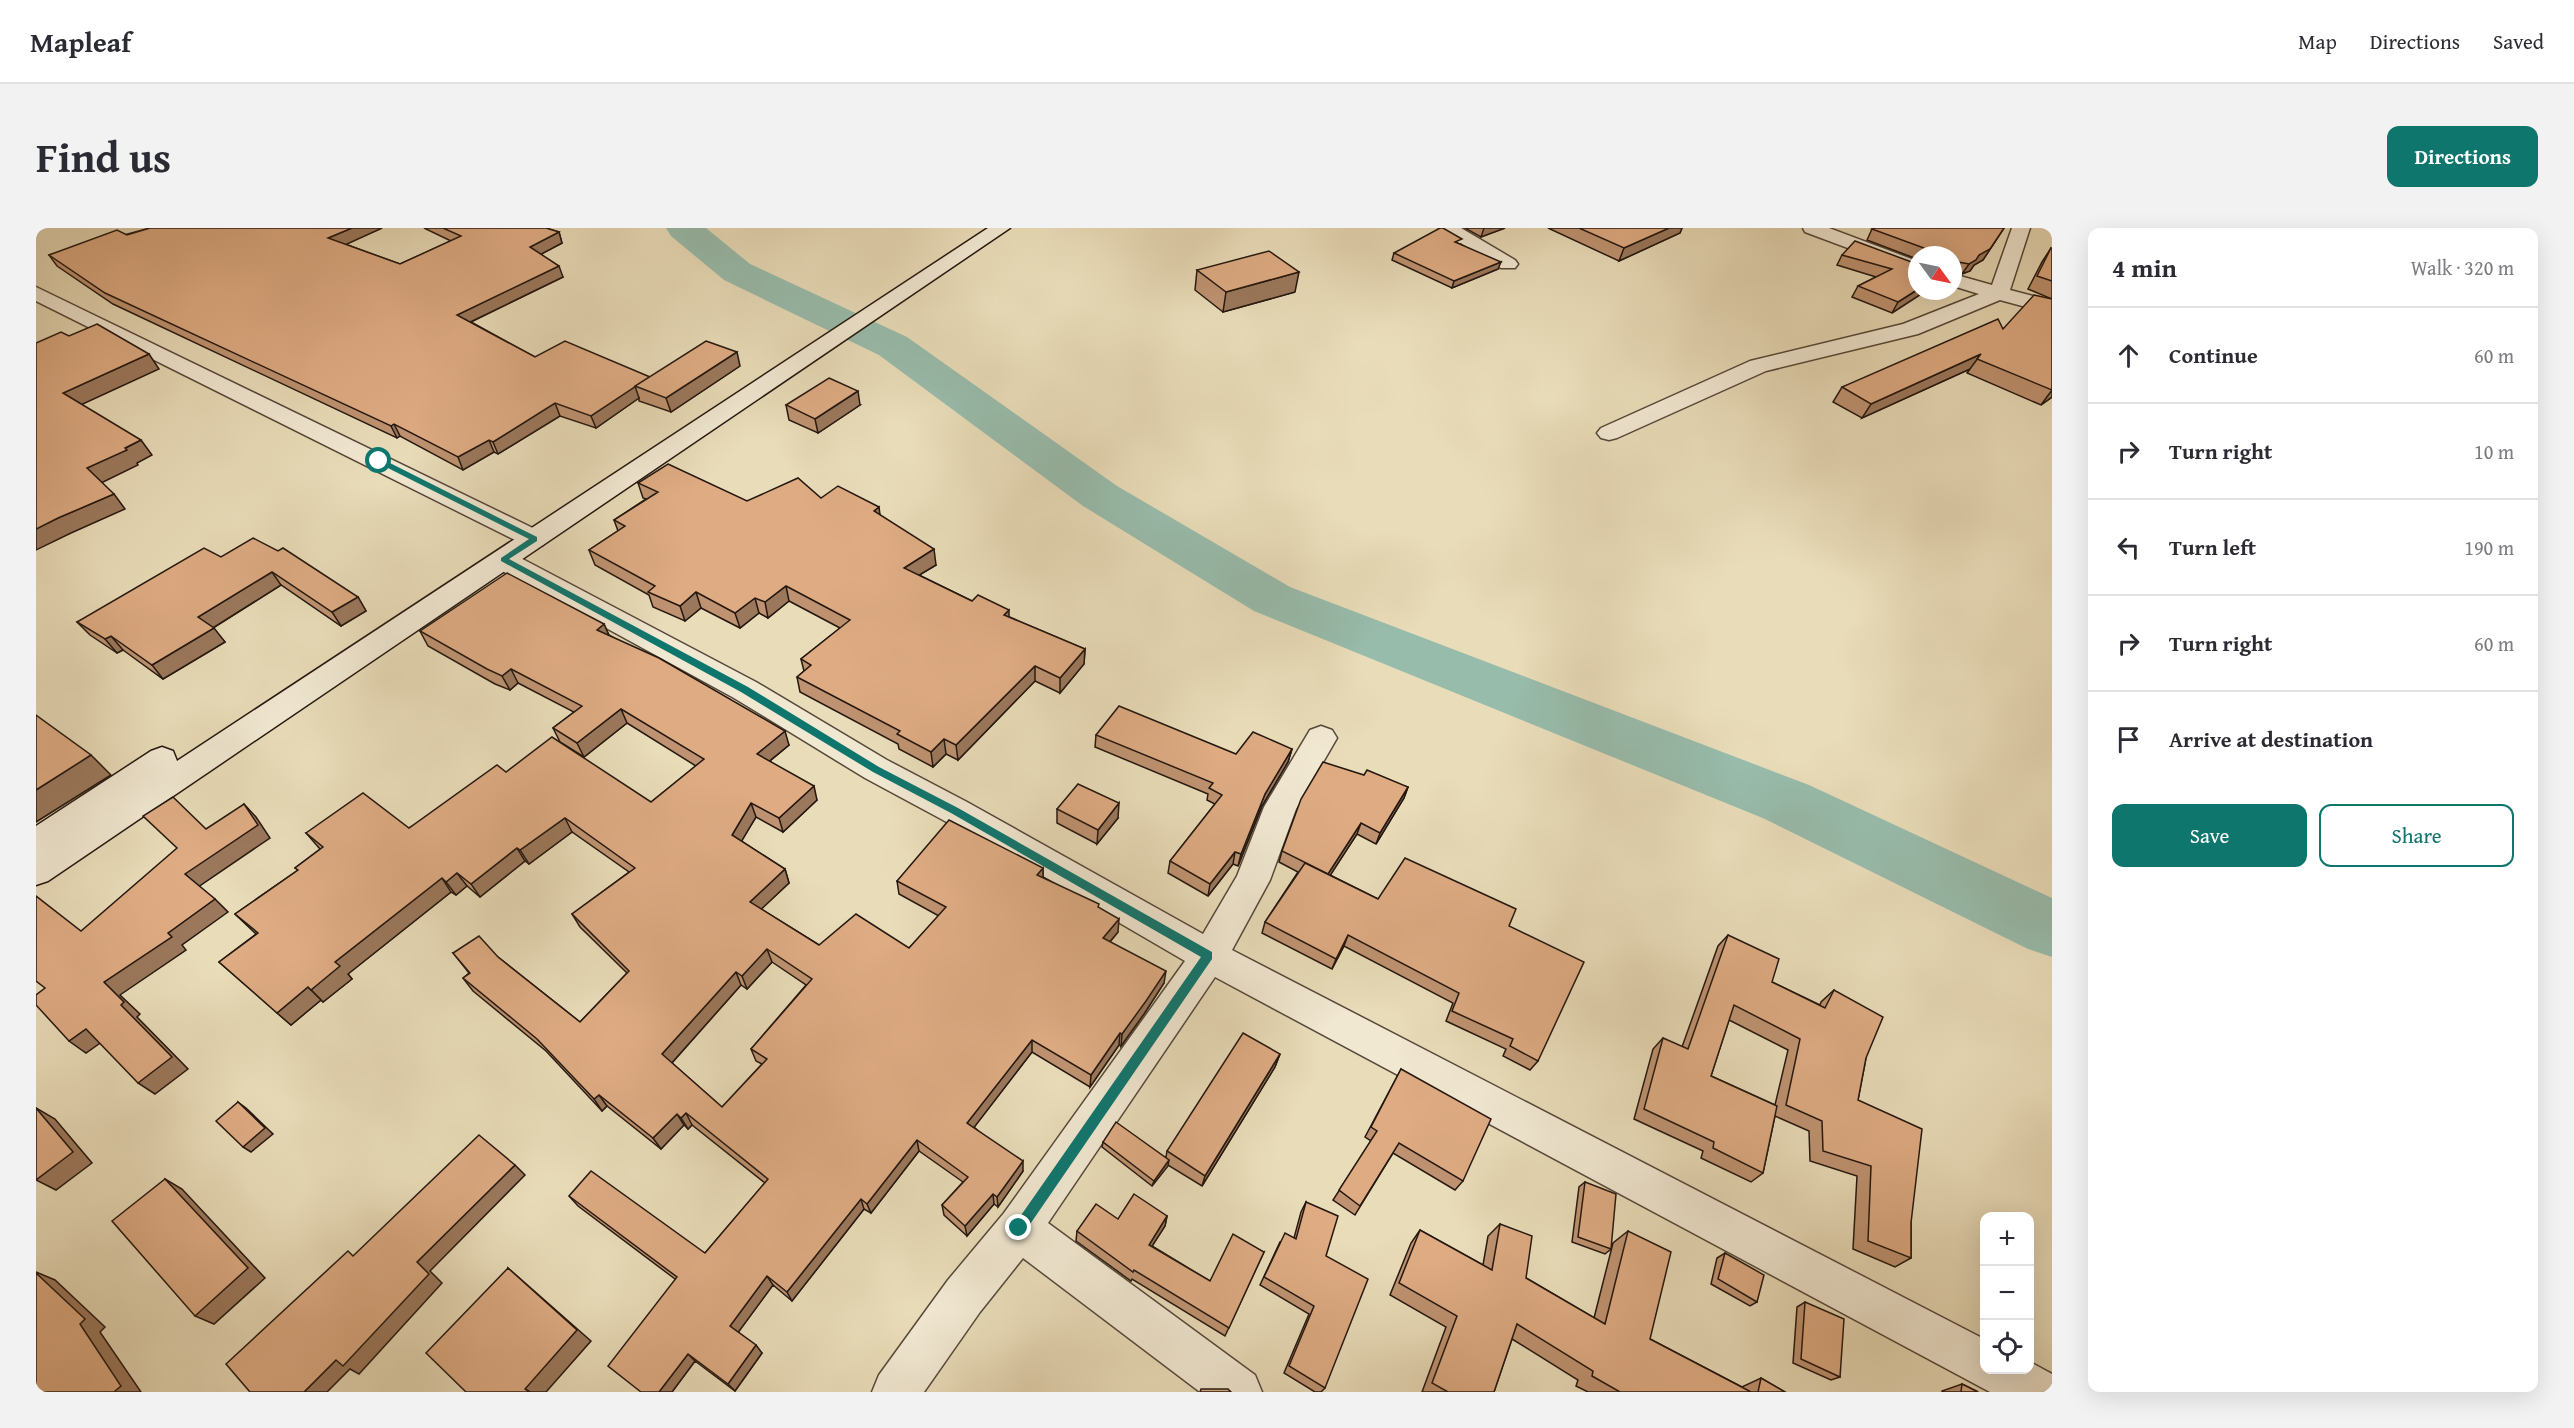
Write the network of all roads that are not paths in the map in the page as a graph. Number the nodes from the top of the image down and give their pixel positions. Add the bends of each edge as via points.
1 (970, 228) edge
2 (1000, 228) edge
3 (1448, 228) edge
4 (1812, 228) edge
5 (2021, 228) edge
6 (1508, 264) dead end
7 (1908, 264) edge
8 (1962, 282) edge
9 (1999, 292) junction
10 (36, 293) edge
11 (2052, 308) edge
12 (794, 354) junction
13 (1609, 433) dead end
14 (516, 542) junction
15 (1321, 738) dead end
16 (36, 843) edge
17 (36, 871) edge
18 (1209, 956) junction
19 (1019, 1228) junction
20 (1980, 1362) edge
21 (2004, 1374) edge
22 (896, 1392) edge
23 (1238, 1392) edge
24 (2039, 1392) edge

1 - 12 street
2 - 12 street via 944,266
3 - 6 street
4 - 7 street
5 - 9 street
8 - 9 street
9 - 11 street
9 - 13 street via 1910,329 1758,366
10 - 14 street via 379,461
12 - 14 street
14 - 16 street
14 - 17 street
14 - 18 street via 876,770
15 - 18 street via 1280,807 1253,880
18 - 19 street
18 - 20 street
19 - 22 street via 964,1296
19 - 23 street
21 - 24 street

